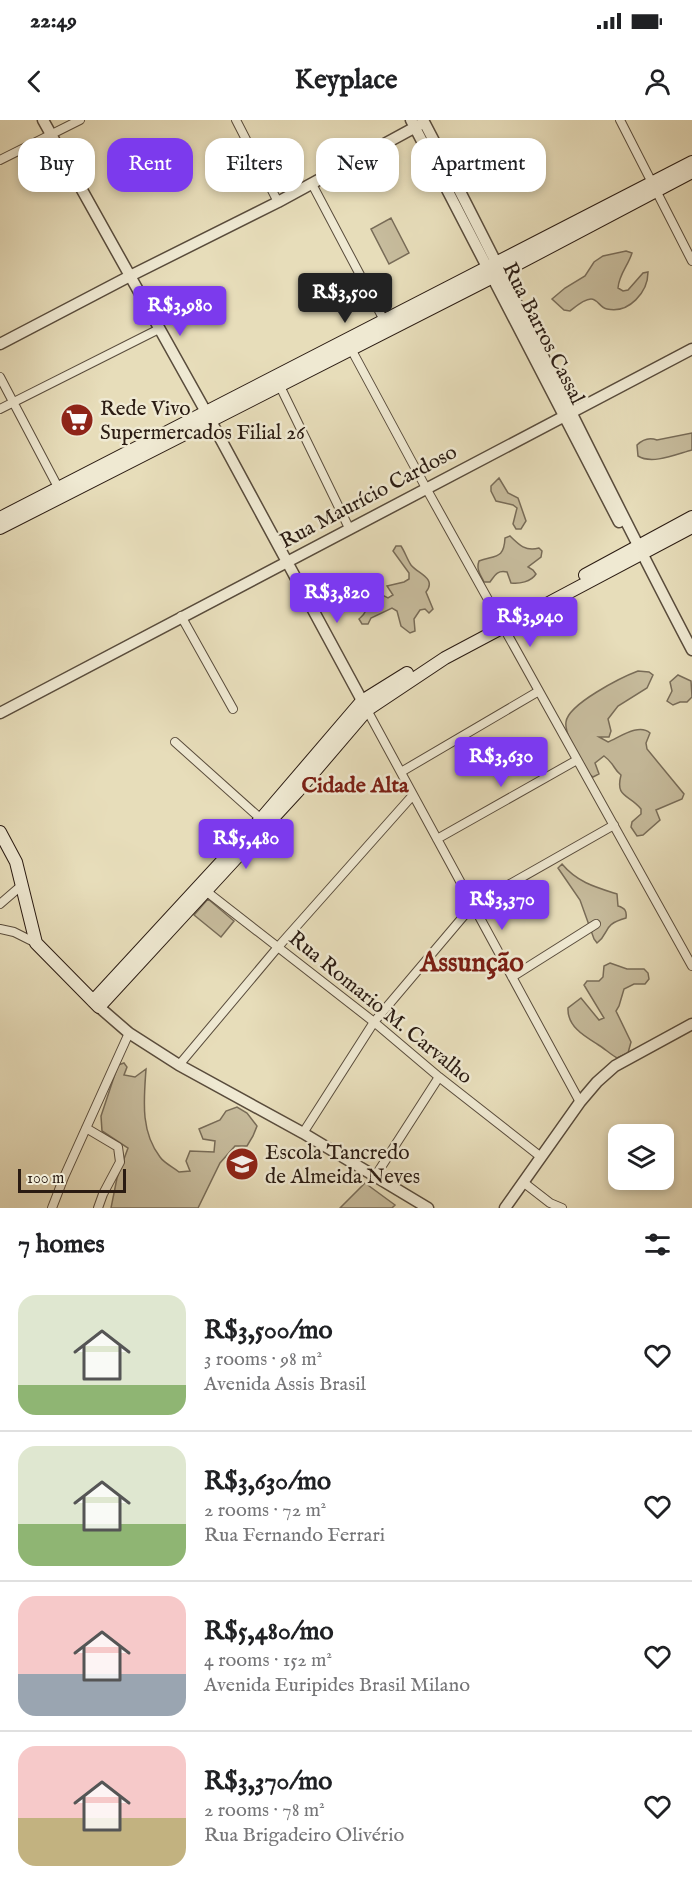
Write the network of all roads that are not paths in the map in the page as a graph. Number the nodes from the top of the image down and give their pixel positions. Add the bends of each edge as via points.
1 (43, 120) edge
2 (80, 120) edge
3 (236, 120) edge
4 (620, 120) edge
5 (421, 122) edge
6 (51, 135) junction
7 (0, 160) edge
8 (692, 162) edge
9 (692, 172) edge
10 (312, 184) junction
11 (655, 186) junction
12 (278, 202) junction
13 (692, 261) edge
14 (495, 269) junction
15 (130, 276) junction
16 (386, 325) junction
17 (159, 329) junction
18 (0, 344) edge
19 (349, 344) junction
20 (692, 348) edge
21 (0, 377) edge
22 (278, 381) junction
23 (13, 402) junction
24 (0, 408) edge
25 (568, 413) junction
26 (208, 417) junction
27 (426, 488) junction
28 (61, 492) junction
29 (692, 517) edge
30 (0, 518) edge
31 (692, 526) edge
32 (0, 527) edge
33 (349, 528) junction
34 (640, 553) junction
35 (286, 561) junction
36 (181, 616) junction
37 (501, 624) junction
38 (692, 650) edge
39 (539, 691) junction
40 (365, 705) junction
41 (233, 709) dead end
42 (0, 713) edge
43 (175, 742) dead end
44 (577, 760) junction
45 (400, 772) junction
46 (294, 789) junction
47 (413, 795) junction
48 (261, 819) junction
49 (614, 825) junction
50 (0, 832) edge
51 (437, 839) junction
52 (230, 858) junction
53 (22, 885) junction
54 (203, 889) junction
55 (0, 904) edge
56 (473, 905) junction
57 (596, 924) dead end
58 (0, 930) edge
59 (36, 943) junction
60 (278, 947) junction
61 (692, 966) edge
62 (512, 977) junction
63 (96, 1004) junction
64 (374, 1022) junction
65 (692, 1024) edge
66 (129, 1033) junction
67 (179, 1065) junction
68 (439, 1077) junction
69 (580, 1102) junction
70 (86, 1128) junction
71 (303, 1133) junction
72 (541, 1156) junction
73 (376, 1175) junction
74 (523, 1182) junction
75 (52, 1208) edge
76 (99, 1208) edge
77 (428, 1208) edge
78 (505, 1208) edge
79 (562, 1208) edge

1 - 6 street
2 - 6 street
3 - 12 street
4 - 11 street
5 - 10 street
5 - 14 street, Rua Barros Cassal
6 - 7 street
6 - 15 street
8 - 11 main road
9 - 11 main road
10 - 12 street
10 - 16 street
11 - 13 street
11 - 14 main road
12 - 15 street
14 - 16 main road
14 - 25 street, Rua Barros Cassal
15 - 17 street
15 - 18 street
16 - 19 main road
17 - 23 street
17 - 26 street
19 - 22 main road
19 - 27 street
20 - 25 street, Rua Maurício Cardoso
21 - 23 street
22 - 26 main road
22 - 33 street
23 - 24 street
23 - 28 street
25 - 27 street, Rua Maurício Cardoso
25 - 34 street, Rua Barros Cassal
26 - 28 main road
26 - 35 street
27 - 33 street, Rua Maurício Cardoso
27 - 37 street
28 - 30 main road
28 - 32 main road
29 - 34 main road
31 - 34 main road
33 - 35 street, Rua Maurício Cardoso
34 - 37 main road
34 - 38 street, Rua Barros Cassal
35 - 36 street, Rua Maurício Cardoso
35 - 40 street
36 - 41 street
36 - 42 street, Rua Maurício Cardoso
37 - 39 street
37 - 40 main road via 443,655
39 - 44 street
39 - 45 street
40 - 45 street
40 - 46 main road
43 - 48 street
44 - 49 street
44 - 51 street
45 - 47 street
46 - 48 main road
46 - 52 main road
47 - 51 street
47 - 60 street
48 - 52 main road
49 - 56 street
49 - 61 street
50 - 53 main road via 16,862
51 - 56 street
52 - 54 main road
53 - 55 street
53 - 59 main road
54 - 60 street, Rua Romario M. Carvalho
54 - 63 main road
56 - 62 street
56 - 64 street
57 - 62 street
58 - 59 street
59 - 63 main road
60 - 64 street, Rua Romario M. Carvalho
60 - 67 street
62 - 69 street
63 - 66 street
64 - 68 street, Rua Romario M. Carvalho
64 - 71 street
65 - 69 street via 615,1066
66 - 67 street
66 - 70 street
67 - 71 street
68 - 72 street, Rua Romario M. Carvalho
68 - 73 street
69 - 72 street
70 - 75 street
70 - 76 street via 118,1147 120,1157
71 - 73 street
72 - 74 street
73 - 77 street
74 - 78 street
74 - 79 street

